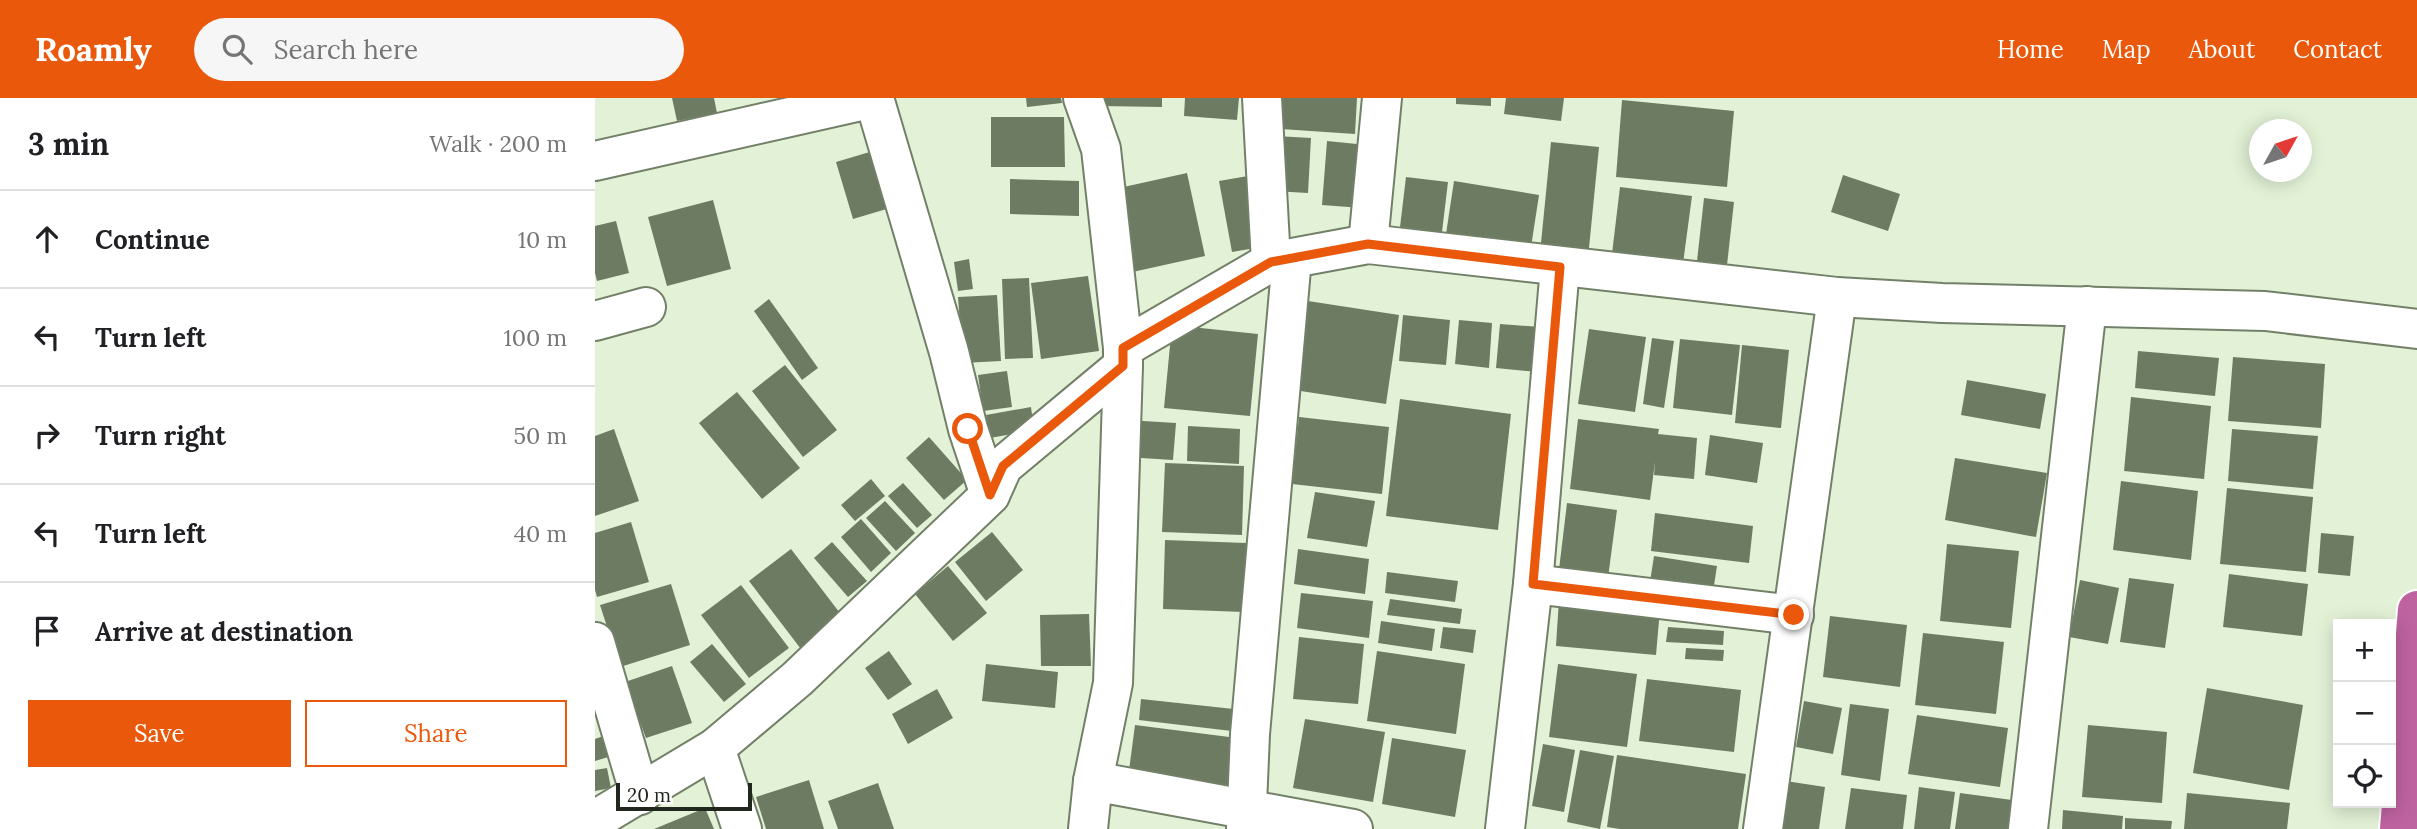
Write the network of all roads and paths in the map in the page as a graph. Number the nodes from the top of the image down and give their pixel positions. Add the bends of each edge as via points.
1 (1083, 98) edge
2 (1262, 98) edge
3 (1382, 98) edge
4 (595, 161) edge
5 (1368, 244) junction
6 (1271, 262) junction
7 (1560, 267) junction
8 (1837, 297) junction
9 (2087, 306) junction
10 (646, 307) dead end
11 (595, 321) edge
12 (2417, 329) edge
13 (1123, 357) junction
14 (990, 495) junction
15 (1533, 584) junction
16 (2417, 610) edge
17 (1794, 615) junction
18 (595, 642) edge
19 (715, 748) junction
20 (1093, 781) junction
21 (640, 795) junction
22 (595, 820) edge
23 (1247, 820) edge
24 (742, 829) edge
25 (1087, 829) edge
26 (1353, 829) edge
27 (1505, 829) edge
28 (1763, 829) edge
29 (2028, 829) edge
30 (2399, 829) edge

1 - 13 street via 1101,149
2 - 6 street
3 - 5 street
4 - 14 street via 873,98
5 - 6 street
5 - 7 street
6 - 13 street
6 - 23 street via 1291,269 1250,734
7 - 8 street
7 - 15 street
8 - 9 street
8 - 17 street
9 - 12 street via 2265,311
9 - 29 street
10 - 11 street
13 - 14 street via 1003,466
13 - 20 street via 1113,683
14 - 19 street via 797,679
15 - 17 street
15 - 27 street
16 - 30 highway
17 - 28 street
18 - 21 street
19 - 21 street
19 - 24 street
20 - 23 street
20 - 25 street
21 - 22 street
23 - 26 street

